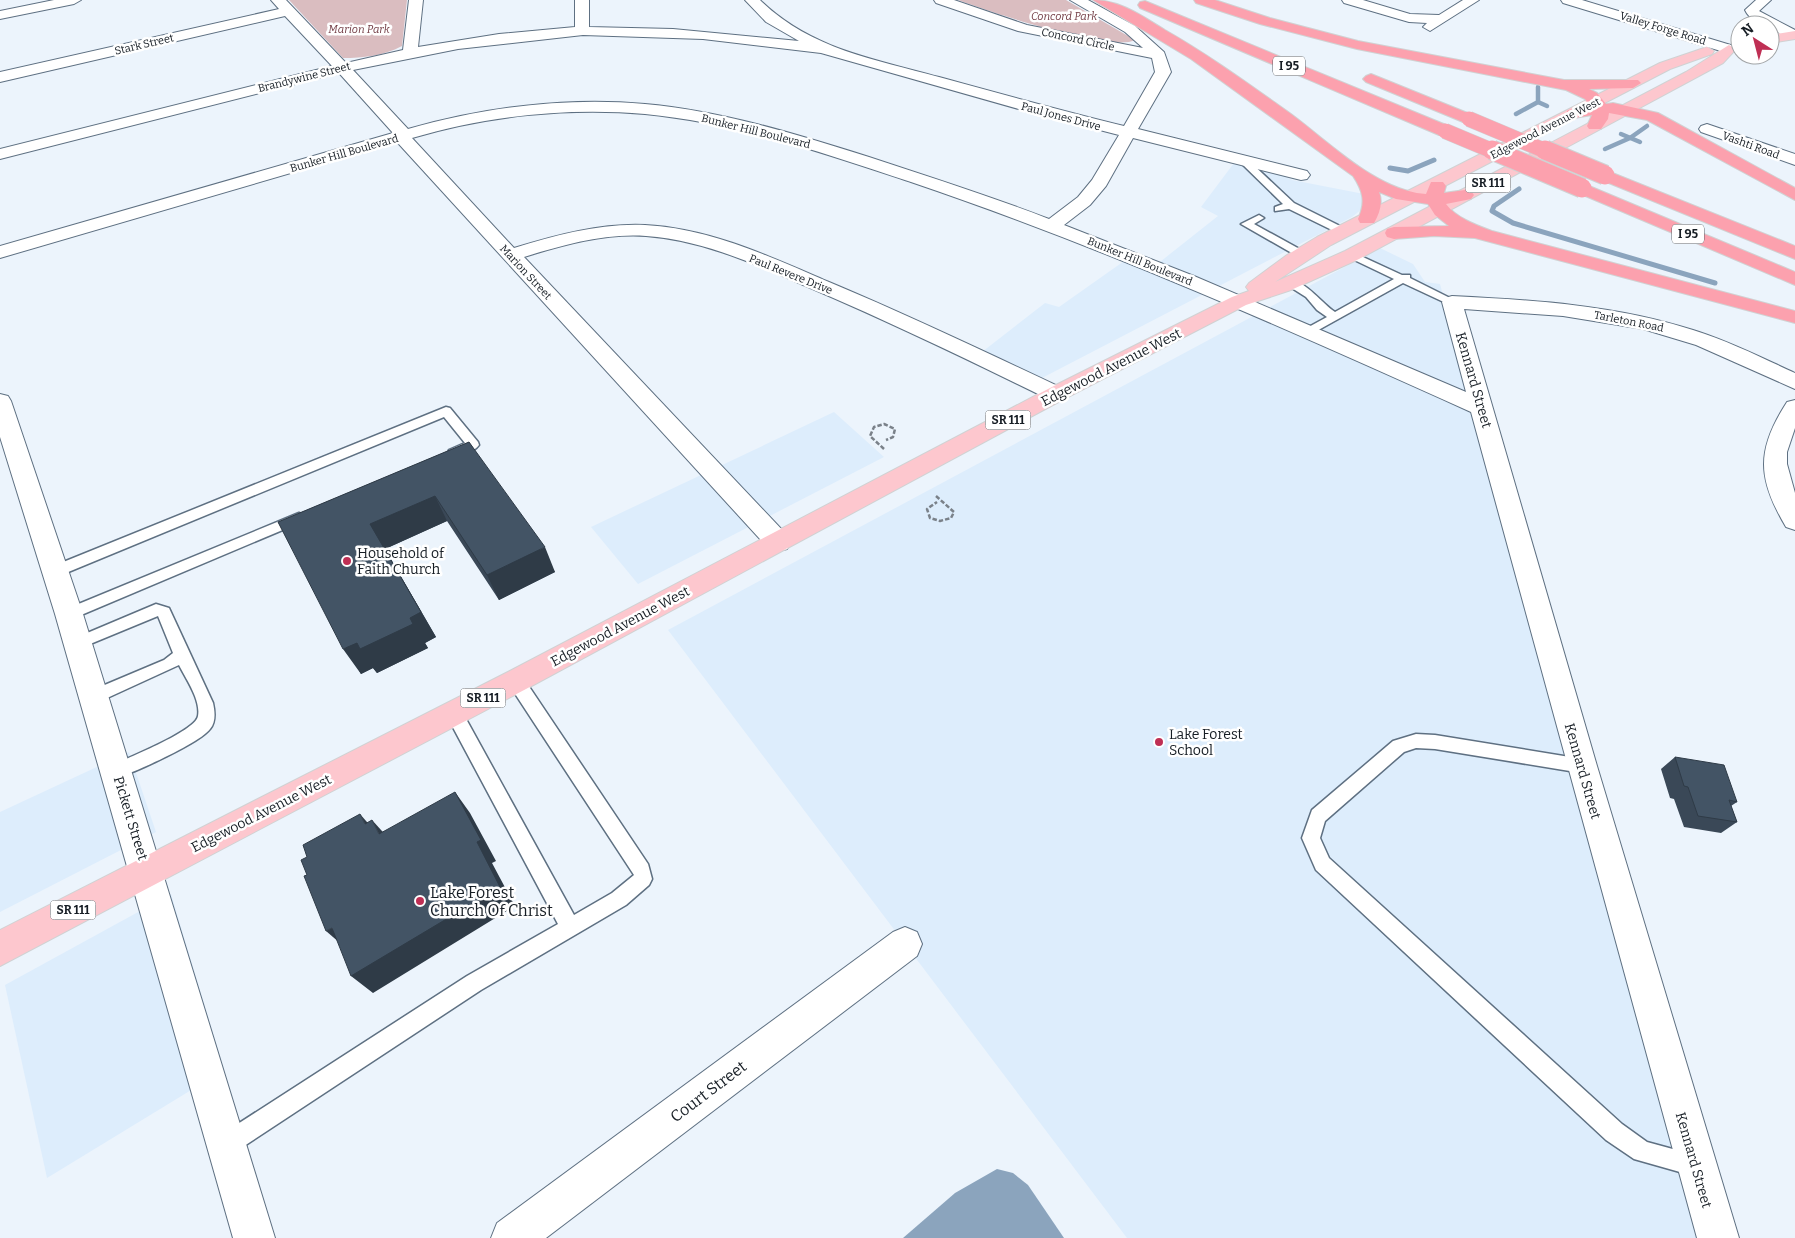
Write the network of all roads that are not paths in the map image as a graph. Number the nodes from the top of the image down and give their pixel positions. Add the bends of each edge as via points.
1 (74, 0) edge
2 (416, 0) edge
3 (582, 0) edge
4 (752, 0) edge
5 (941, 0) edge
6 (1077, 0) edge
7 (1100, 0) edge
8 (1132, 0) edge
9 (1201, 0) edge
10 (1349, 0) edge
11 (1472, 0) edge
12 (1568, 0) edge
13 (1764, 0) edge
14 (1184, 4) dead end
15 (283, 6) edge
16 (0, 15) edge
17 (771, 19) junction
18 (613, 31) joint
19 (582, 32) junction
20 (1794, 35) edge
21 (729, 36) junction
22 (1267, 37) dead end
23 (1780, 37) edge
24 (1730, 46) edge
25 (1730, 48) edge
26 (822, 49) junction
27 (1730, 50) edge
28 (410, 52) junction
29 (1159, 55) junction
30 (342, 67) junction
31 (1359, 75) dead end
32 (0, 77) edge
33 (1553, 81) junction
34 (1633, 83) junction
35 (1657, 93) junction
36 (1599, 105) junction
37 (1626, 109) junction
38 (1595, 126) junction
39 (1707, 129) dead end
40 (1684, 132) junction
41 (1128, 133) junction
42 (403, 136) junction
43 (0, 154) edge
44 (1795, 160) edge
45 (1244, 161) junction
46 (1359, 173) junction
47 (1301, 174) dead end
48 (1441, 181) junction
49 (1465, 195) joint
50 (1795, 195) edge
51 (1410, 197) junction
52 (1290, 204) junction
53 (1437, 204) junction
54 (1279, 209) dead end
55 (1303, 211) junction
56 (1293, 216) dead end
57 (1260, 218) dead end
58 (1315, 218) junction
59 (1367, 219) junction
60 (1305, 222) dead end
61 (1273, 225) dead end
62 (1052, 226) junction
63 (1260, 231) junction
64 (1342, 231) junction
65 (1286, 232) dead end
66 (1394, 232) junction
67 (1485, 235) junction
68 (1272, 238) junction
69 (0, 252) edge
70 (1795, 253) edge
71 (1301, 254) junction
72 (510, 255) junction
73 (1352, 255) junction
74 (1404, 278) junction
75 (1795, 279) edge
76 (1290, 283) junction
77 (1239, 301) junction
78 (1452, 302) junction
79 (1335, 317) junction
80 (1795, 317) edge
81 (1309, 331) junction
82 (1795, 382) edge
83 (1056, 394) junction
84 (0, 401) edge
85 (1795, 407) edge
86 (1482, 408) junction
87 (446, 456) edge
88 (308, 514) edge
89 (1795, 521) edge
90 (778, 542) junction
91 (56, 571) junction
92 (74, 628) junction
93 (182, 655) junction
94 (516, 681) junction
95 (94, 698) junction
96 (454, 713) junction
97 (1582, 766) junction
98 (117, 771) junction
99 (146, 871) junction
100 (570, 927) junction
101 (905, 944) dead end
102 (0, 949) edge
103 (226, 1145) junction
104 (1695, 1165) junction
105 (254, 1238) edge
106 (512, 1238) edge
107 (1718, 1238) edge

1 - 16 street
2 - 28 street
3 - 19 street
4 - 17 street, Paul Jones Drive
5 - 29 street, Concord Circle via 1023,28
6 - 29 street via 1139,36
7 - 46 highway via 1202,57
8 - 75 highway, I 95, bridge
9 - 33 highway via 1357,45
10 - 11 street via 1435,23
12 - 24 street, Valley Forge Road
13 - 20 street via 1752,10 1753,13
14 - 22 highway, I 95
15 - 30 street, Marion Street
15 - 32 street, Stark Street
17 - 21 street
17 - 26 street, Paul Jones Drive
18 - 19 street, Brandywine Street
18 - 21 street, Paul Jones Drive
19 - 28 street, Brandywine Street
20 - 23 main road
21 - 26 street, Paul Jones Drive
25 - 34 main road, Edgewood Avenue West / SR 111 via 1700,52
26 - 41 street, Paul Jones Drive
27 - 35 main road, Edgewood Avenue West / SR 111
28 - 30 street, Brandywine Street
29 - 41 street via 1164,66 1161,78
30 - 42 street, Marion Street via 400,128
30 - 43 street, Brandywine Street
31 - 70 highway, I 95, bridge
33 - 34 highway via 1606,85
33 - 36 highway via 1582,91
34 - 36 main road, Edgewood Avenue West / SR 111
35 - 37 main road, Edgewood Avenue West / SR 111
35 - 40 highway via 1658,107
36 - 37 highway
36 - 38 highway via 1600,119
36 - 48 main road, Edgewood Avenue West / SR 111 via 1574,113
37 - 38 main road, Edgewood Avenue West / SR 111
37 - 40 highway via 1652,116
38 - 49 main road, Edgewood Avenue West / SR 111
39 - 44 street, Vashti Road
40 - 50 highway
41 - 45 street, Paul Jones Drive
41 - 62 street via 1100,182 1084,201
42 - 62 street, Bunker Hill Boulevard via 474,118 540,110 609,107 699,116 816,146 950,188
42 - 69 street, Bunker Hill Boulevard
42 - 72 street, Marion Street via 405,142
45 - 47 street, Paul Jones Drive
45 - 52 lane
46 - 51 highway via 1393,192
46 - 59 highway via 1373,200
48 - 51 main road, Edgewood Avenue West / SR 111
48 - 53 highway via 1436,188
49 - 53 highway
51 - 53 highway
51 - 59 main road, Edgewood Avenue West / SR 111
52 - 54 lane
52 - 55 lane
53 - 66 main road, Edgewood Avenue West / SR 111
53 - 67 highway via 1456,221
55 - 56 lane
55 - 58 lane
57 - 63 lane via 1246,224
58 - 60 lane
58 - 64 lane
59 - 64 main road, Edgewood Avenue West / SR 111
61 - 63 lane
62 - 77 street, Bunker Hill Boulevard
63 - 68 lane
64 - 71 main road, Edgewood Avenue West / SR 111
65 - 68 lane
66 - 67 highway via 1434,230
66 - 73 main road, Edgewood Avenue West / SR 111
67 - 80 highway
68 - 71 lane
71 - 77 main road, Edgewood Avenue West / SR 111
72 - 83 street, Paul Revere Drive via 571,238 633,230 699,239 904,320
72 - 90 street, Marion Street
73 - 74 lane
73 - 76 main road, Edgewood Avenue West / SR 111
74 - 78 lane
74 - 79 lane
76 - 77 main road, Edgewood Avenue West / SR 111
76 - 79 lane
77 - 81 street, Bunker Hill Boulevard
77 - 83 main road, Edgewood Avenue West / SR 111
78 - 82 street, Tarleton Road via 1579,312 1644,322 1700,339
78 - 86 street, Kennard Street
79 - 81 lane
81 - 86 street, Bunker Hill Boulevard
83 - 90 main road, Edgewood Avenue West / SR 111
84 - 91 street, Pickett Street
85 - 89 street via 1780,432 1773,460 1779,486
86 - 97 street, Kennard Street
87 - 91 lane via 473,445 446,411
88 - 92 lane
90 - 94 main road, Edgewood Avenue West / SR 111
91 - 92 street, Pickett Street
92 - 93 lane via 156,610 164,612
92 - 95 street, Pickett Street
93 - 95 lane
93 - 98 lane via 205,703 204,725 191,735
94 - 96 main road, Edgewood Avenue West / SR 111
94 - 100 lane via 642,870 643,879 619,899
95 - 98 street, Pickett Street
96 - 99 main road, Edgewood Avenue West / SR 111
96 - 100 lane
97 - 104 street, Kennard Street
97 - 104 lane via 1416,741 1399,746 1318,816 1311,838 1322,864 1614,1132 1642,1151
98 - 99 street, Pickett Street
99 - 102 main road, Edgewood Avenue West / SR 111
99 - 103 street, Pickett Street
100 - 103 lane via 474,983
101 - 106 street, Court Street
103 - 105 street, Pickett Street
104 - 107 street, Kennard Street

